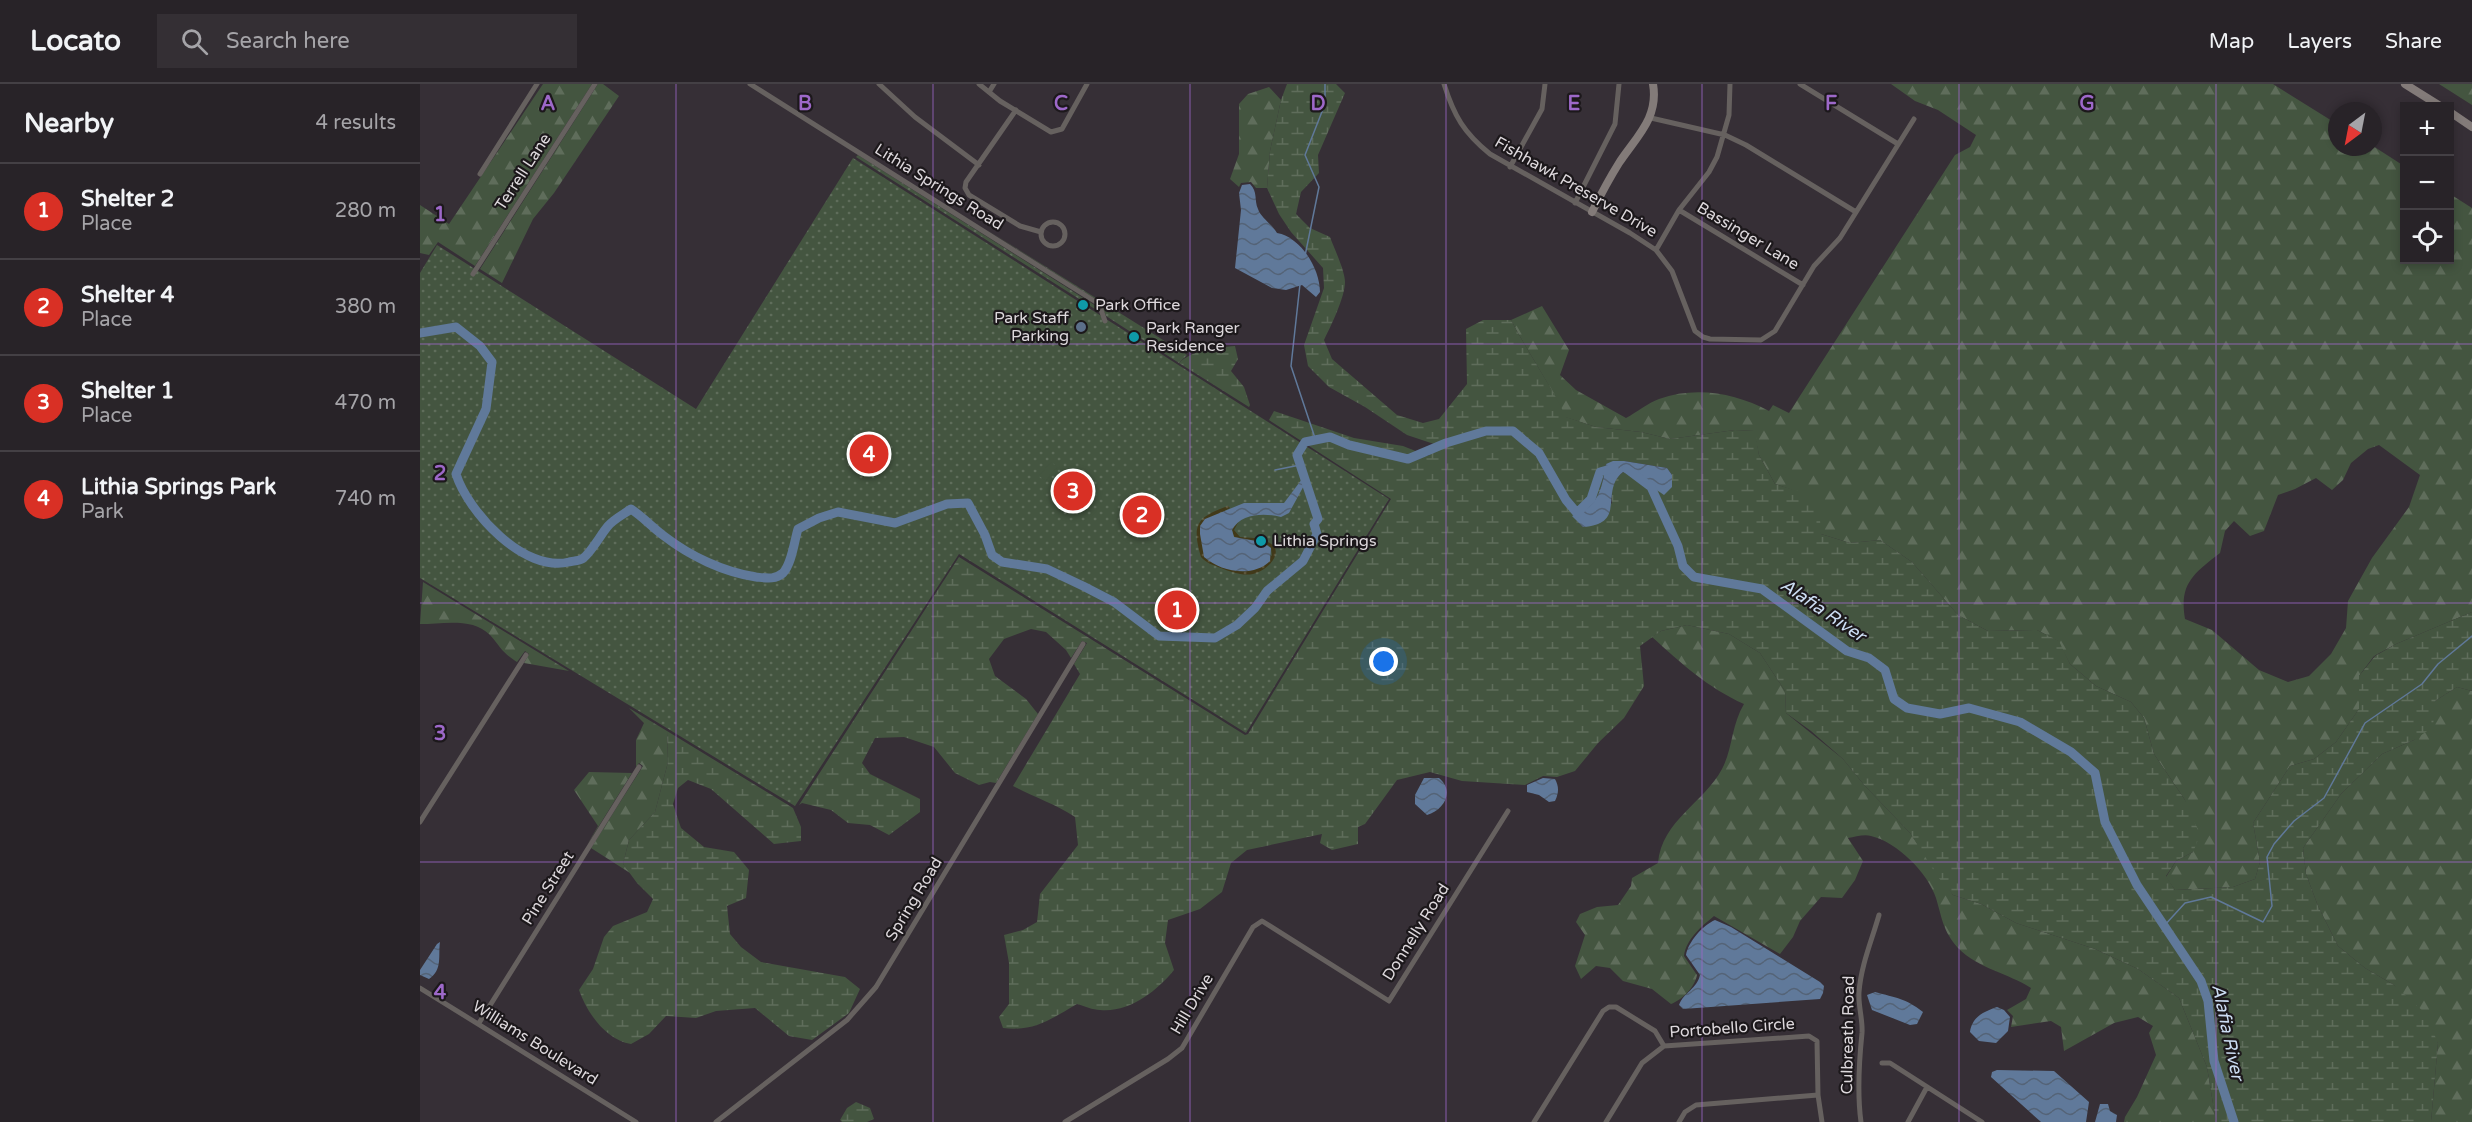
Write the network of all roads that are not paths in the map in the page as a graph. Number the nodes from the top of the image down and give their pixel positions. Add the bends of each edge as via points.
1 (537, 84) edge
2 (595, 84) edge
3 (750, 84) edge
4 (879, 84) edge
5 (979, 84) edge
6 (994, 84) edge
7 (1087, 84) edge
8 (1444, 84) edge
9 (1545, 84) edge
10 (1619, 84) edge
11 (1653, 84) edge
12 (1730, 84) edge
13 (1800, 84) edge
14 (2405, 84) edge
15 (989, 92) junction
16 (2434, 102) edge
17 (1016, 110) junction
18 (2454, 115) edge
19 (1651, 118) junction
20 (1914, 119) dead end
21 (2472, 127) edge
22 (1725, 135) junction
23 (1898, 144) junction
24 (978, 165) junction
25 (1510, 167) junction
26 (480, 174) dead end
27 (1575, 203) junction
28 (1680, 210) junction
29 (1592, 212) junction
30 (1856, 212) junction
31 (1041, 232) junction
32 (1656, 250) junction
33 (473, 274) dead end
34 (1803, 285) junction
35 (1105, 321) dead end
36 (1083, 644) dead end
37 (526, 655) dead end
38 (639, 767) dead end
39 (1508, 811) dead end
40 (420, 822) edge
41 (1879, 915) dead end
42 (1262, 921) joint
43 (420, 988) edge
44 (479, 1023) junction
45 (1664, 1046) junction
46 (1882, 1063) dead end
47 (1927, 1087) junction
48 (1818, 1095) junction
49 (636, 1122) edge
50 (716, 1122) edge
51 (1065, 1122) edge
52 (1533, 1122) edge
53 (1606, 1122) edge
54 (1678, 1122) edge
55 (1822, 1122) edge
56 (1861, 1122) edge
57 (1908, 1122) edge
58 (1982, 1122) edge

1 - 26 street
2 - 33 street, Terrell Lane
3 - 35 street, Lithia Springs Road via 1099,304
4 - 24 street
5 - 15 street
6 - 15 street
7 - 17 street via 1070,118 1056,132
8 - 25 street, Fishhawk Preserve Drive via 1452,108 1472,139
9 - 25 street via 1542,109
10 - 27 street via 1615,124
11 - 19 street
12 - 22 street via 1730,115
13 - 23 street
14 - 16 street
15 - 17 street
17 - 24 street
18 - 21 street
19 - 22 street
19 - 29 street
20 - 23 street, Fishhawk Preserve Drive
22 - 28 street via 1709,172
22 - 30 street
23 - 30 street, Fishhawk Preserve Drive
24 - 31 street via 966,182 969,195 1020,226
25 - 27 street, Fishhawk Preserve Drive
27 - 29 street, Fishhawk Preserve Drive
28 - 32 street
28 - 34 street, Bassinger Lane
29 - 32 street, Fishhawk Preserve Drive
30 - 34 street, Fishhawk Preserve Drive
31 - 31 street via 1043,241 1050,246 1058,245 1064,237 1056,223 1046,224
32 - 34 street, Fishhawk Preserve Drive via 1672,271 1695,331 1710,339 1766,338 1775,331
36 - 50 street, Spring Road via 876,987 847,1020
37 - 40 street
38 - 44 street, Pine Street
39 - 42 street, Donnelly Road via 1389,1001
41 - 56 street, Culbreath Road via 1860,985
42 - 51 street, Hill Drive via 1253,927 1182,1048
43 - 44 street, Williams Boulevard
44 - 49 street, Williams Boulevard
45 - 48 street, Portobello Circle via 1809,1036 1817,1041
45 - 52 street via 1655,1031 1616,1006 1609,1007
45 - 53 street, Portobello Circle via 1642,1063
46 - 47 street via 1890,1063
47 - 57 street
47 - 58 street
48 - 54 street via 1696,1104
48 - 55 street, Portobello Circle

